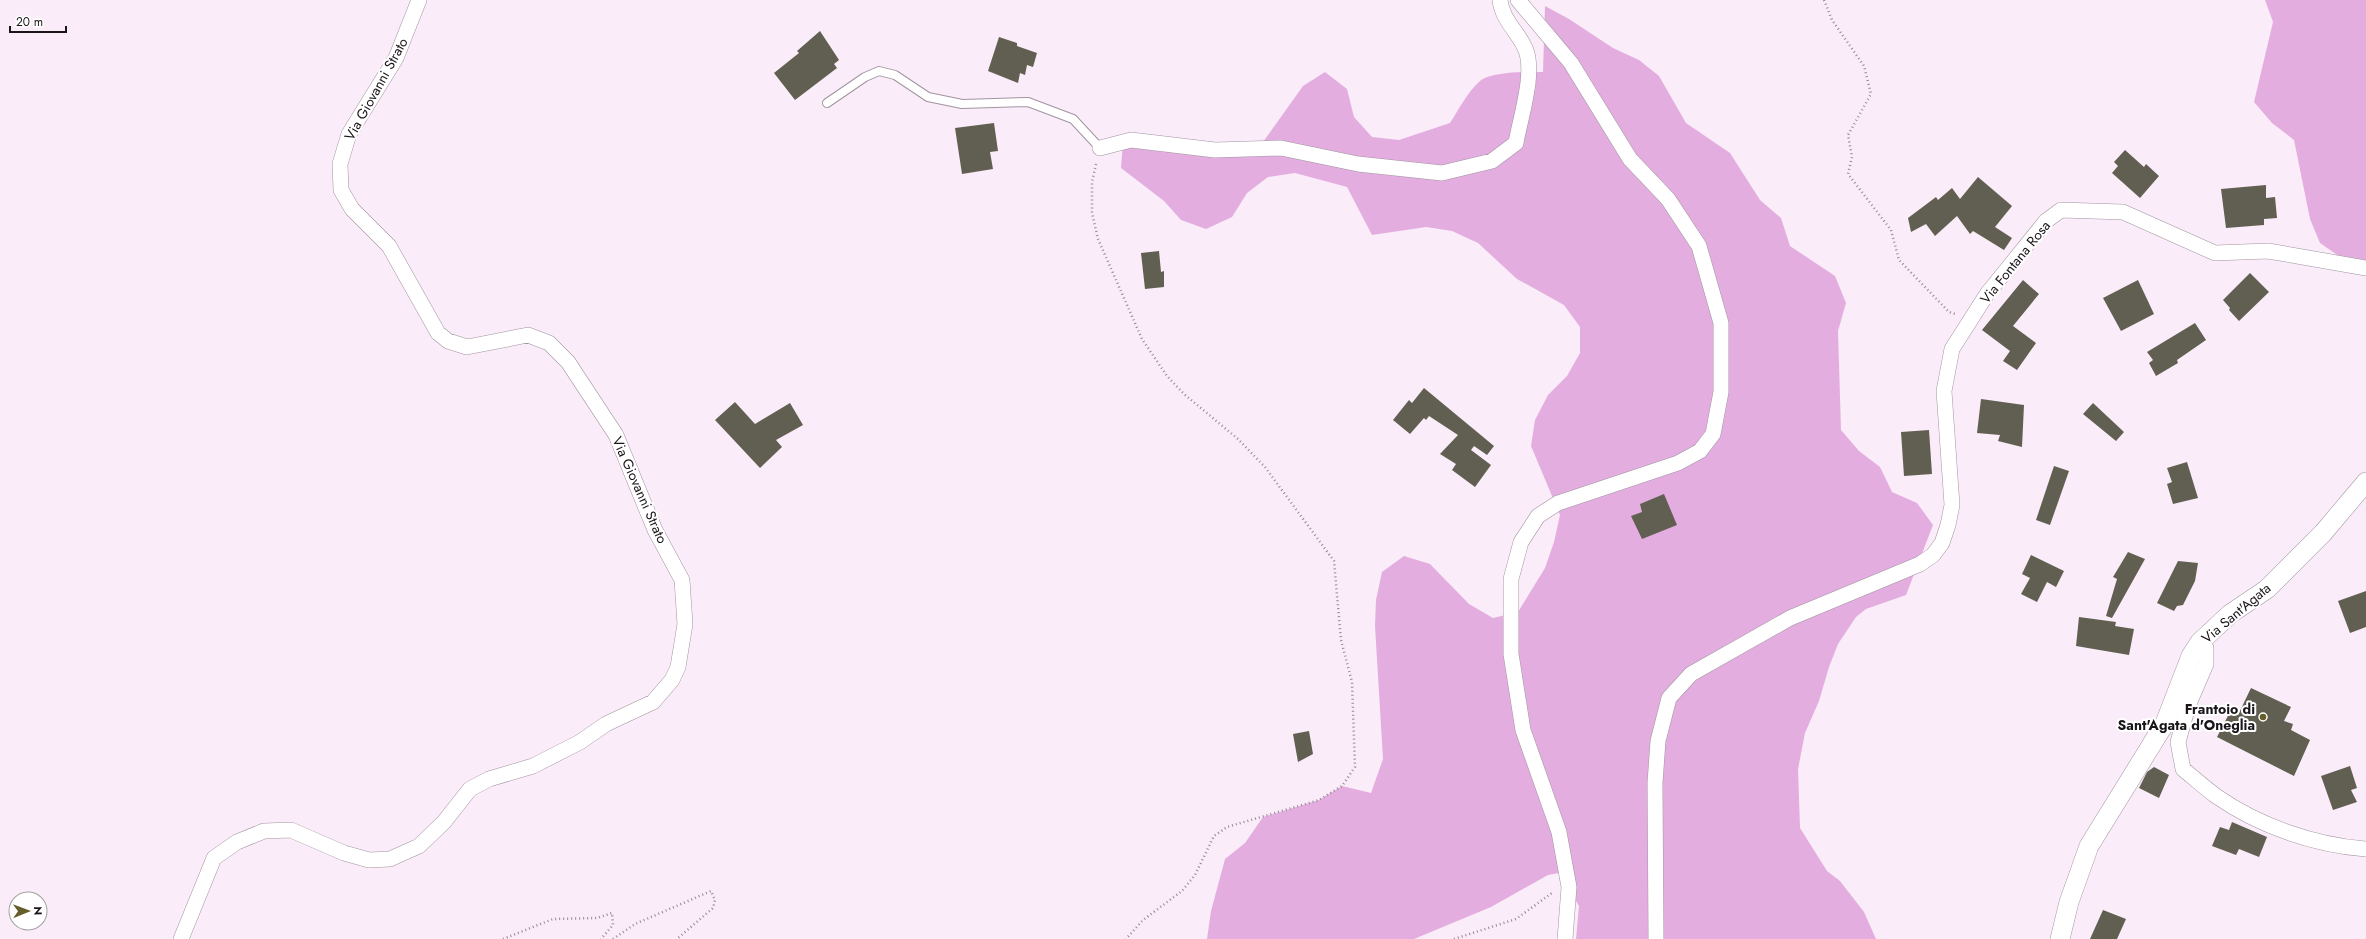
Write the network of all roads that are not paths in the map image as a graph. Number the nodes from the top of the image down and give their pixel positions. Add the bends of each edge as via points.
1 (419, 0) edge
2 (1500, 0) edge
3 (1518, 0) edge
4 (826, 103) dead end
5 (1100, 148) joint
6 (2366, 268) edge
7 (2366, 482) edge
8 (2200, 642) junction
9 (2366, 849) edge
10 (181, 939) edge
11 (1565, 939) edge
12 (1656, 939) edge
13 (2060, 939) edge

1 - 10 street, Via Giovanni Strato via 396,58 349,134 340,164 341,190 352,209 389,246 438,333 448,341 467,347 528,335 549,343 568,362 616,435 655,530 682,580 685,624 678,667 672,680 653,702 606,724 580,742 533,766 489,779 470,789 444,822 419,846 390,859 369,860 344,853 291,830 264,831 237,842 214,858
2 - 5 street via 1501,8 1513,32 1525,46 1529,63 1528,86 1516,143 1492,161 1442,173 1358,164 1281,148 1215,150 1131,140
3 - 11 street via 1571,63 1630,159 1668,199 1699,246 1720,323 1721,392 1713,434 1700,451 1678,463 1558,503 1538,516 1521,542 1512,579 1511,654 1524,730 1559,832 1569,887
4 - 5 lane via 865,77 879,71 895,75 928,97 962,104 1028,102 1073,118
6 - 12 street, Via Fontana Rosa via 2268,251 2216,253 2123,212 2061,210 2046,220 1987,294 1952,349 1944,391 1952,505 1942,543 1933,555 1920,564 1790,618 1691,674 1669,698 1658,741 1655,783
7 - 8 street, Via Sant'Agata via 2323,533 2267,589 2230,614
8 - 9 street via 2206,648 2206,664 2188,706 2178,742 2183,769 2216,796 2268,824 2311,840
8 - 13 street, Via Sant'Agata via 2191,656 2165,723 2089,846 2073,888

